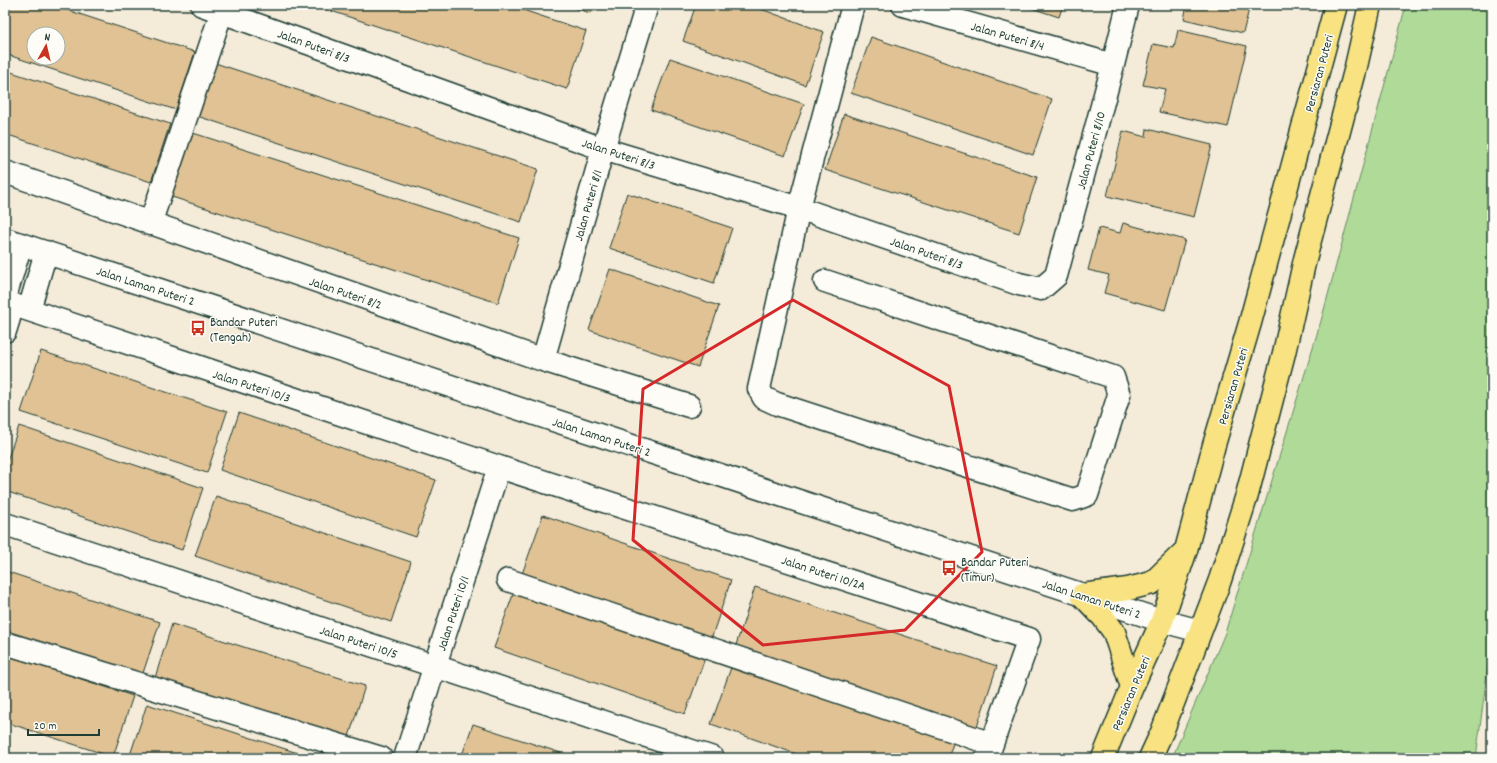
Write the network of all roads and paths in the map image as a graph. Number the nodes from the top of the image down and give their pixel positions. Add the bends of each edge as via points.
1 (647, 5) edge
2 (853, 5) edge
3 (903, 5) edge
4 (1128, 5) edge
5 (1336, 5) edge
6 (1370, 5) edge
7 (216, 7) edge
8 (1113, 65) junction
9 (603, 149) junction
10 (5, 172) edge
11 (799, 208) junction
12 (150, 224) junction
13 (13, 241) edge
14 (46, 252) junction
15 (825, 281) dead end
16 (1040, 289) joint
17 (10, 311) edge
18 (543, 360) junction
19 (689, 406) dead end
20 (499, 467) junction
21 (5, 524) edge
22 (1186, 550) junction
23 (508, 580) dead end
24 (1082, 595) junction
25 (1162, 621) junction
26 (1200, 631) junction
27 (5, 643) edge
28 (435, 666) junction
29 (1132, 687) junction
30 (990, 751) edge
31 (381, 758) edge
32 (405, 758) edge
33 (713, 758) edge
34 (1103, 758) edge
35 (1150, 758) edge

1 - 9 street, Jalan Puteri 8/1
2 - 11 street
3 - 8 street, Jalan Puteri 8/4
4 - 8 street, Jalan Puteri 8/10
5 - 22 main road, Persiaran Puteri
6 - 26 main road via 1258,454 1220,580
7 - 9 street, Jalan Puteri 8/3
7 - 12 street
8 - 16 street, Jalan Puteri 8/10 via 1056,276
9 - 11 street, Jalan Puteri 8/3
9 - 18 street, Jalan Puteri 8/1
10 - 12 street, Jalan Puteri 8/2
11 - 15 street via 760,389 764,398 1074,500 1087,495 1119,395 1113,377
11 - 16 street, Jalan Puteri 8/3 via 1018,284
12 - 18 street, Jalan Puteri 8/2
13 - 14 street, Jalan Laman Puteri 2
13 - 17 street
14 - 17 street
14 - 24 street, Jalan Laman Puteri 2
17 - 20 street, Jalan Puteri 10/3
18 - 19 street, Jalan Puteri 8/2
20 - 28 street, Jalan Puteri 10/1
20 - 30 street, Jalan Puteri 10/2A via 1029,639
21 - 28 street, Jalan Puteri 10/5
22 - 24 main road via 1152,583
22 - 25 main road, Persiaran Puteri
23 - 30 street
24 - 25 street, Jalan Laman Puteri 2
24 - 29 main road via 1114,632
25 - 26 street, Jalan Laman Puteri 2
25 - 29 main road, Persiaran Puteri
26 - 35 main road
27 - 31 street
28 - 32 street, Jalan Puteri 10/1
28 - 33 street, Jalan Puteri 10/5
29 - 34 main road, Persiaran Puteri

